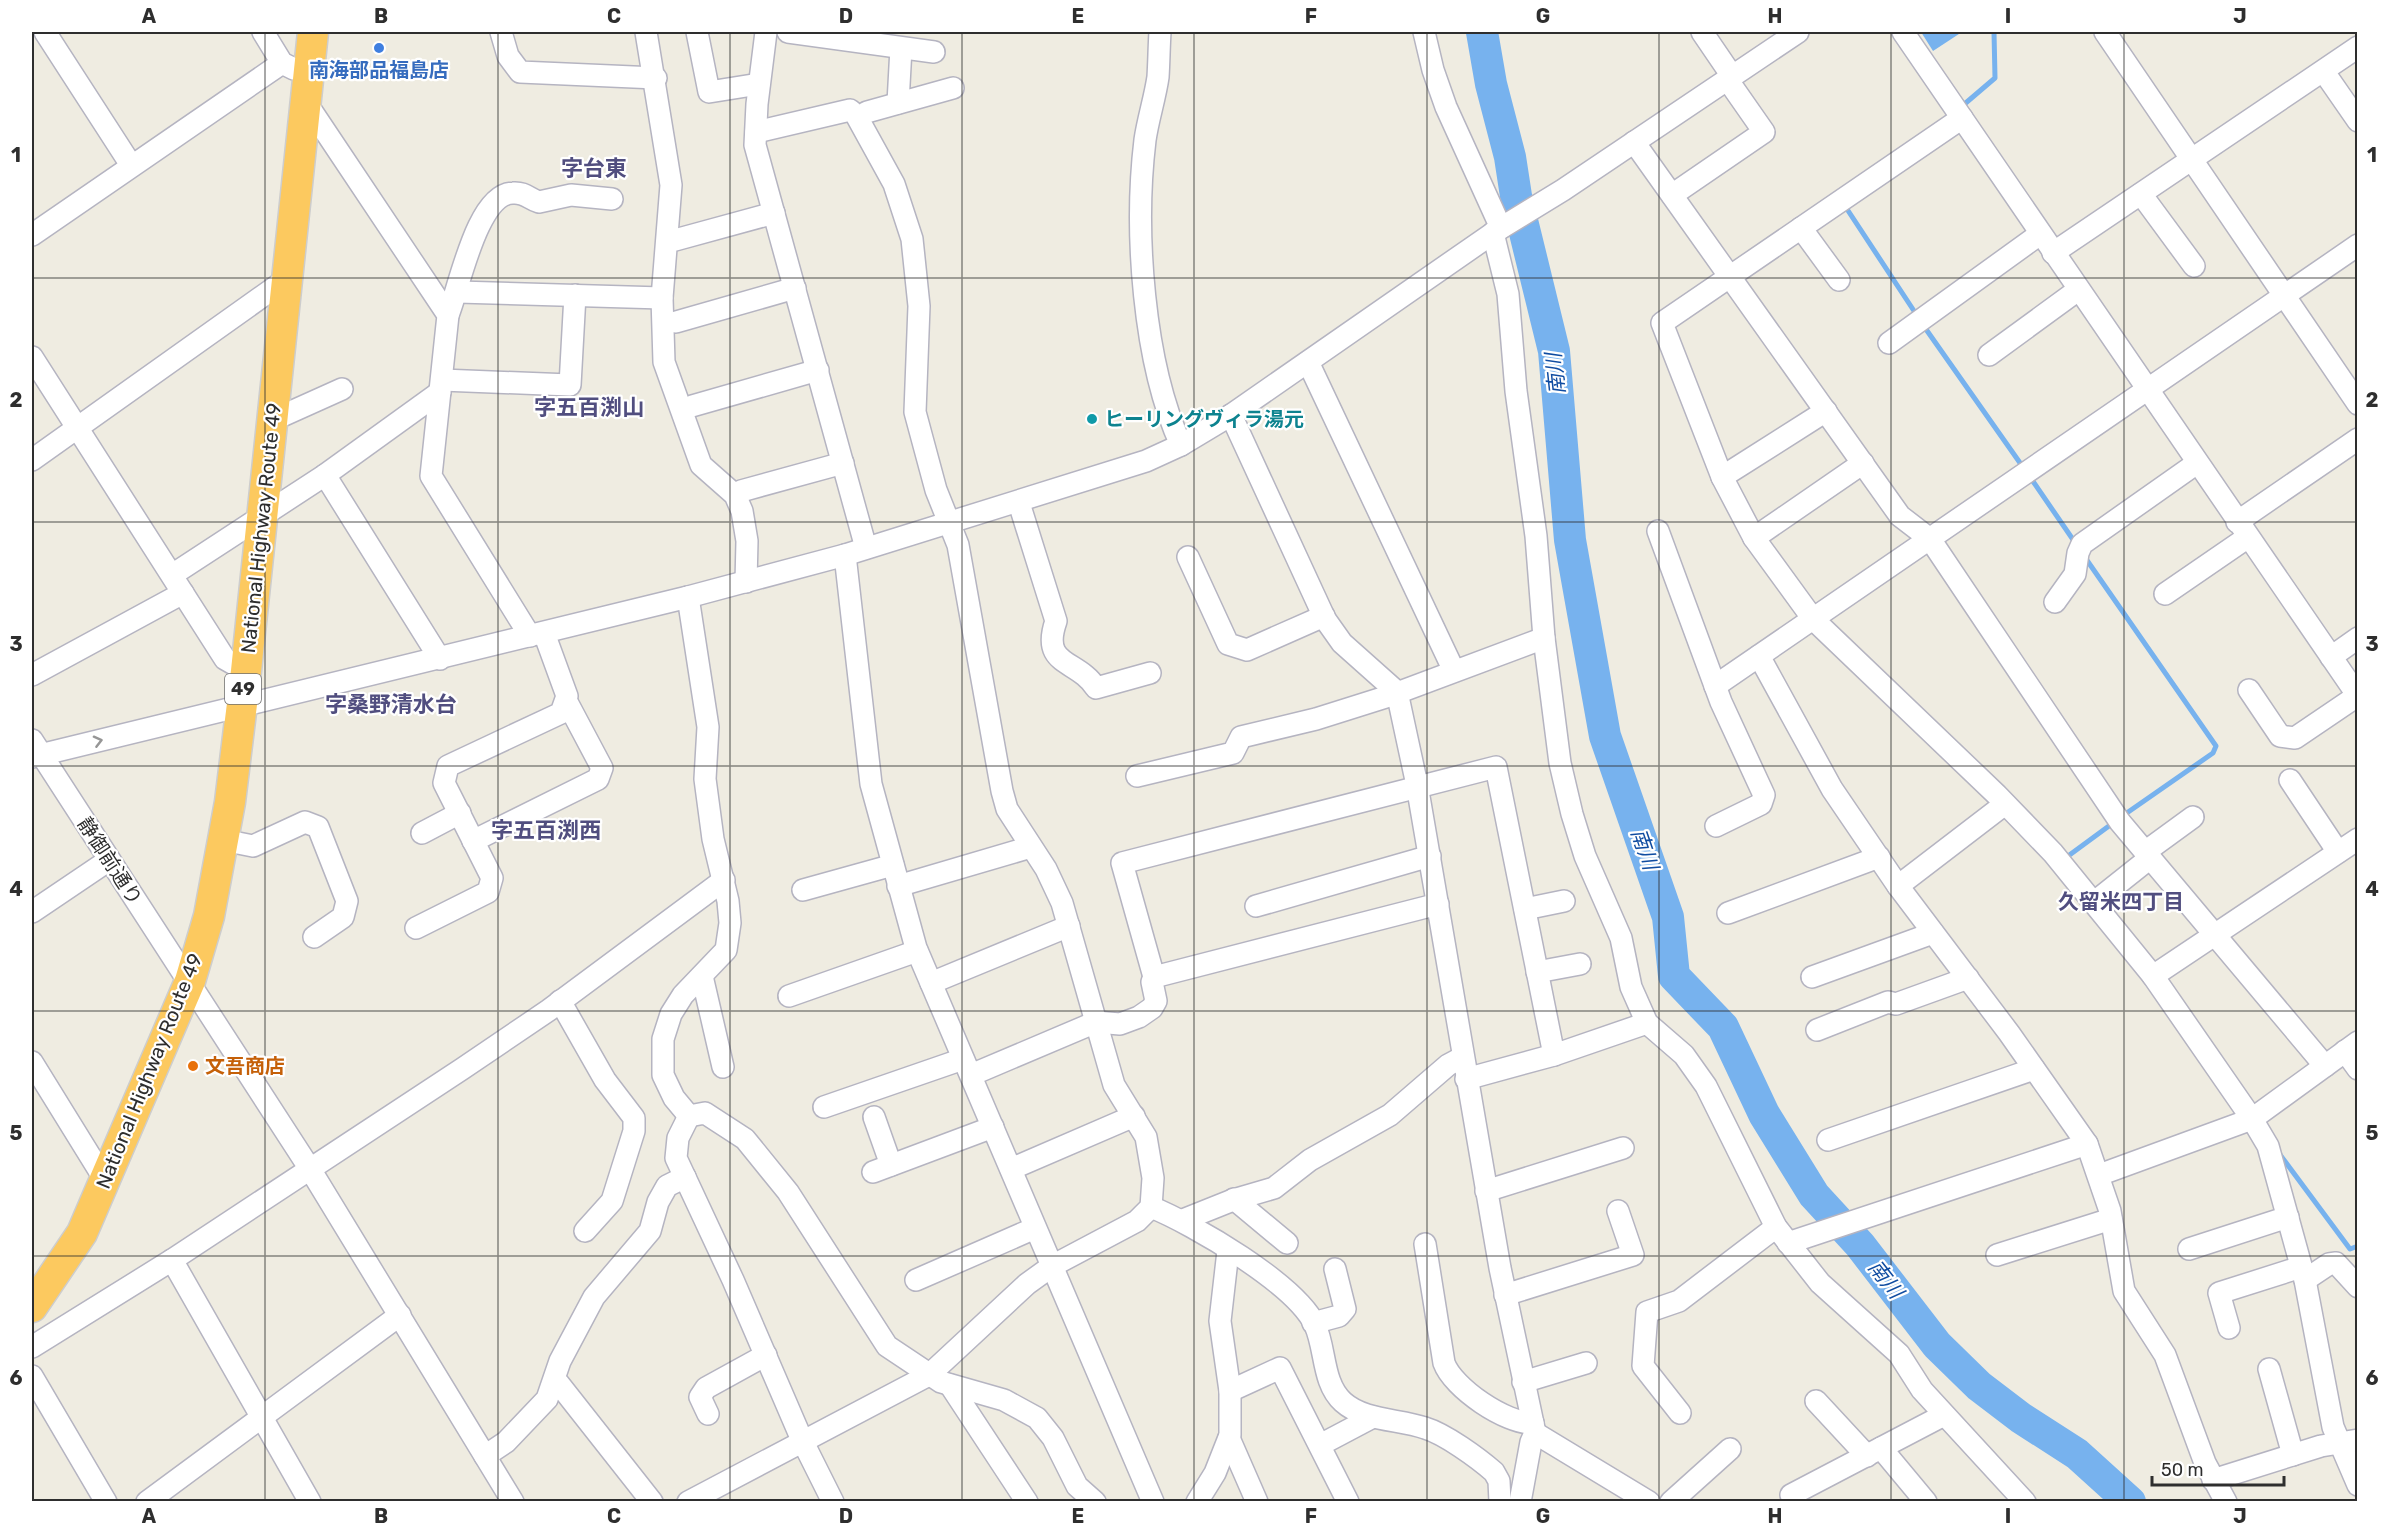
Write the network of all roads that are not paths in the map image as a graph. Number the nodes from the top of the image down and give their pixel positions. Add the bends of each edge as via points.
1 (45, 32) edge
2 (263, 32) edge
3 (313, 32) edge
4 (501, 32) edge
5 (646, 32) edge
6 (697, 32) edge
7 (766, 32) edge
8 (788, 32) edge
9 (1160, 32) edge
10 (1424, 32) edge
11 (1702, 32) edge
12 (1798, 32) edge
13 (1903, 32) edge
14 (2105, 32) edge
15 (2358, 47) edge
16 (901, 48) junction
17 (934, 52) dead end
18 (282, 63) junction
19 (2324, 72) junction
20 (1730, 77) junction
21 (656, 78) junction
22 (759, 84) junction
23 (953, 88) dead end
24 (306, 89) junction
25 (898, 103) junction
26 (867, 112) dead end
27 (1962, 118) junction
28 (2358, 121) edge
29 (756, 132) junction
30 (1634, 142) junction
31 (2192, 160) junction
32 (131, 165) junction
33 (2141, 194) junction
34 (1672, 195) junction
35 (612, 199) dead end
36 (774, 213) junction
37 (1801, 228) junction
38 (1497, 231) junction
39 (2040, 234) junction
40 (32, 235) edge
41 (675, 240) dead end
42 (2358, 245) edge
43 (2053, 253) junction
44 (2194, 266) dead end
45 (1730, 276) junction
46 (288, 278) junction
47 (1839, 280) dead end
48 (795, 288) junction
49 (2078, 290) junction
50 (458, 292) junction
51 (2283, 295) junction
52 (575, 296) junction
53 (662, 298) junction
54 (448, 315) junction
55 (676, 322) dead end
56 (1889, 344) dead end
57 (1989, 355) dead end
58 (32, 357) edge
59 (1308, 362) junction
60 (818, 370) junction
61 (441, 386) junction
62 (342, 388) dead end
63 (2146, 388) junction
64 (2358, 404) edge
65 (692, 406) dead end
66 (1826, 411) junction
67 (1231, 415) junction
68 (273, 420) junction
69 (80, 429) junction
70 (2358, 439) edge
71 (1180, 445) junction
72 (32, 460) edge
73 (843, 463) junction
74 (1863, 463) junction
75 (2197, 463) junction
76 (326, 475) junction
77 (1722, 477) junction
78 (741, 491) dead end
79 (1019, 503) junction
80 (262, 518) junction
81 (950, 523) junction
82 (2243, 529) junction
83 (1658, 531) dead end
84 (1754, 538) junction
85 (1930, 539) junction
86 (866, 548) junction
87 (845, 555) junction
88 (1188, 557) dead end
89 (746, 582) junction
90 (177, 584) junction
91 (2165, 594) dead end
92 (688, 597) junction
93 (2055, 602) dead end
94 (1324, 616) junction
95 (1813, 619) junction
96 (537, 634) junction
97 (1544, 638) junction
98 (2358, 638) edge
99 (1759, 656) junction
100 (2331, 657) junction
101 (440, 659) junction
102 (246, 671) junction
103 (1454, 671) junction
104 (1150, 672) dead end
105 (32, 675) edge
106 (1715, 686) junction
107 (2249, 690) dead end
108 (1397, 692) junction
109 (2357, 696) edge
110 (567, 702) junction
111 (240, 706) junction
112 (35, 750) edge
113 (1137, 776) dead end
114 (2290, 780) dead end
115 (1417, 785) junction
116 (2005, 804) junction
117 (460, 813) junction
118 (2193, 817) dead end
119 (1716, 826) dead end
120 (422, 833) dead end
121 (2358, 839) edge
122 (223, 840) junction
123 (473, 841) junction
124 (1031, 847) junction
125 (2338, 852) junction
126 (2147, 855) junction
127 (1430, 856) junction
128 (1879, 857) junction
129 (109, 860) junction
130 (892, 864) junction
131 (724, 880) junction
132 (898, 886) junction
133 (1898, 886) junction
134 (803, 890) dead end
135 (2101, 897) dead end
136 (1564, 901) dead end
137 (1438, 904) junction
138 (1256, 906) dead end
139 (1525, 909) junction
140 (32, 912) edge
141 (1728, 913) dead end
142 (1069, 926) junction
143 (416, 928) dead end
144 (1934, 933) junction
145 (2213, 934) junction
146 (314, 938) dead end
147 (917, 951) junction
148 (1580, 964) dead end
149 (1538, 972) junction
150 (702, 976) junction
151 (2152, 976) junction
152 (1154, 977) junction
153 (1812, 977) dead end
154 (1968, 978) junction
155 (190, 981) junction
156 (931, 983) junction
157 (789, 996) dead end
158 (560, 1001) junction
159 (1096, 1022) junction
160 (1647, 1023) junction
161 (1816, 1030) dead end
162 (2351, 1047) edge
163 (1554, 1055) junction
164 (1463, 1057) junction
165 (32, 1062) edge
166 (2325, 1066) junction
167 (723, 1067) dead end
168 (967, 1067) junction
169 (2034, 1069) junction
170 (2358, 1069) edge
171 (1466, 1079) junction
172 (824, 1107) dead end
173 (688, 1116) junction
174 (1134, 1116) junction
175 (874, 1117) dead end
176 (2252, 1119) junction
177 (993, 1127) junction
178 (1828, 1140) dead end
179 (2087, 1144) junction
180 (1623, 1148) dead end
181 (310, 1169) junction
182 (1011, 1169) junction
183 (2099, 1175) junction
184 (685, 1177) junction
185 (105, 1180) junction
186 (1486, 1191) junction
187 (1234, 1199) junction
188 (1151, 1207) junction
189 (1618, 1210) dead end
190 (2288, 1216) junction
191 (2111, 1219) junction
192 (1183, 1220) junction
193 (1035, 1227) junction
194 (585, 1231) dead end
195 (1782, 1235) junction
196 (1287, 1242) dead end
197 (1425, 1244) dead end
198 (2188, 1249) dead end
199 (1228, 1251) junction
200 (1997, 1255) dead end
201 (172, 1260) junction
202 (1052, 1266) junction
203 (1335, 1269) dead end
204 (2303, 1273) junction
205 (916, 1280) dead end
206 (2358, 1287) edge
207 (1505, 1295) junction
208 (32, 1307) edge
209 (400, 1315) junction
210 (1313, 1323) junction
211 (2229, 1328) dead end
212 (32, 1347) edge
213 (765, 1355) junction
214 (1586, 1363) dead end
215 (2269, 1369) dead end
216 (929, 1375) junction
217 (32, 1376) edge
218 (554, 1381) junction
219 (1523, 1382) junction
220 (950, 1385) junction
221 (1230, 1391) junction
222 (1816, 1401) dead end
223 (1680, 1413) dead end
224 (708, 1414) dead end
225 (1944, 1415) junction
226 (263, 1416) junction
227 (1373, 1417) junction
228 (1534, 1428) junction
229 (1229, 1438) junction
230 (802, 1440) junction
231 (2348, 1442) edge
232 (1320, 1445) junction
233 (1730, 1449) dead end
234 (1874, 1452) junction
235 (2293, 1455) junction
236 (485, 1456) junction
237 (2213, 1480) junction
238 (2358, 1485) edge
239 (1791, 1495) dead end
240 (105, 1502) edge
241 (147, 1502) edge
242 (310, 1502) edge
243 (513, 1502) edge
244 (652, 1502) edge
245 (688, 1502) edge
246 (833, 1502) edge
247 (1027, 1502) edge
248 (1095, 1502) edge
249 (1153, 1502) edge
250 (1197, 1502) edge
251 (1257, 1502) edge
252 (1348, 1502) edge
253 (1500, 1502) edge
254 (1520, 1502) edge
255 (1649, 1502) edge
256 (1671, 1502) edge
257 (1926, 1502) edge
258 (2025, 1502) edge
259 (2226, 1502) edge

1 - 32 street
2 - 18 street
3 - 24 highway, National Highway Route 49 / 49
4 - 21 street via 508,56 520,72
5 - 21 street
6 - 22 street via 709,92
7 - 22 street
8 - 16 street
9 - 71 street via 1158,78 1145,139 1141,212 1148,323 1167,415
10 - 38 street via 1446,107
11 - 20 street
12 - 20 street
13 - 27 street
14 - 31 street
15 - 19 street
16 - 17 street
16 - 25 street
18 - 24 street
18 - 32 street
19 - 28 street
19 - 31 street
20 - 30 street
20 - 34 street via 1764,132
21 - 53 street via 671,185
22 - 29 street
23 - 25 street
24 - 46 highway, National Highway Route 49 / 49
24 - 54 street
25 - 26 street
27 - 37 street
27 - 39 street
29 - 36 street via 755,145
29 - 81 street via 850,110 894,184 912,239 919,306 915,412 936,490
30 - 34 street
30 - 38 street
31 - 33 street
31 - 51 street
32 - 40 street
33 - 43 street
33 - 44 street
34 - 45 street
35 - 50 street via 571,195 539,202 526,194 511,192 499,199 472,239
36 - 41 street
36 - 48 street
37 - 45 street
37 - 47 street
38 - 59 street
38 - 97 street via 1536,536
39 - 43 street
39 - 56 street
42 - 51 street
43 - 49 street
45 - 66 street
45 - 77 street via 1662,323
46 - 68 highway, National Highway Route 49 / 49
46 - 69 street
48 - 55 street
48 - 60 street
49 - 57 street
49 - 63 street
50 - 52 street
50 - 54 street
51 - 63 street
51 - 64 street
52 - 53 street
52 - 61 street via 570,386
53 - 89 street via 664,363 701,465 724,482 742,511 747,541
54 - 61 street
58 - 69 street
59 - 67 street
59 - 103 street
60 - 65 street
60 - 73 street
61 - 76 street
61 - 96 street via 431,476
62 - 68 street
63 - 75 street
63 - 85 street
66 - 74 street
66 - 77 street
67 - 71 street
67 - 94 street
68 - 80 highway, National Highway Route 49 / 49
69 - 72 street
69 - 90 street
70 - 82 street
71 - 79 street via 1146,461
73 - 78 street
73 - 86 street
74 - 84 street
74 - 85 street via 1900,516
75 - 82 street
75 - 93 street via 2082,544 2075,574
76 - 80 street
76 - 101 street
77 - 84 street
79 - 81 street
79 - 104 street via 1056,621 1050,638 1054,654 1096,688
80 - 90 street
80 - 102 highway, National Highway Route 49 / 49
81 - 86 street
81 - 124 street via 958,545 1006,809
82 - 91 street
82 - 100 street
83 - 106 street
84 - 95 street
85 - 95 street
85 - 126 street via 2120,822
86 - 87 street
87 - 89 street
87 - 130 street via 864,742
88 - 94 street via 1228,644 1247,650
89 - 92 street
90 - 102 street via 225,660
90 - 105 street
92 - 96 street
92 - 131 street via 708,727 705,779 713,839
94 - 108 street via 1342,643
95 - 99 street
95 - 116 street
96 - 101 street
96 - 110 street
97 - 103 street
97 - 160 street via 1560,763 1572,814 1585,856 1621,938 1631,987
98 - 100 street
99 - 106 street
99 - 128 street via 1832,789
100 - 109 street
101 - 111 street
102 - 111 highway, National Highway Route 49 / 49
103 - 108 street
106 - 119 street via 1764,795 1761,804
107 - 109 street via 2280,736 2295,738
108 - 113 street via 1316,719 1241,737 1233,753
108 - 115 street
110 - 117 street via 561,713 448,766 444,783
110 - 123 street via 602,768 598,779
112 -> 111 street
111 - 122 highway, National Highway Route 49 / 49
112 - 129 street, 静御前通り
114 - 125 street
115 - 127 street
115 - 139 street via 1496,767
115 - 152 street via 1122,863
116 - 133 street
116 - 151 street via 2053,854
117 - 120 street
117 - 123 street
118 - 126 street
121 - 125 street
122 - 146 street via 253,846 305,822 318,827 346,901 343,917
122 - 155 highway, National Highway Route 49 / 49 via 209,916
123 - 143 street via 492,878 488,892
124 - 132 street
124 - 142 street via 1052,881
125 - 145 street
126 - 135 street
126 - 145 street
127 - 137 street
127 - 138 street
128 - 133 street
128 - 141 street
129 - 140 street
129 - 155 street, 静御前通り
130 - 132 street
130 - 134 street
131 - 150 street via 728,941 721,957
131 - 158 street
132 - 147 street
133 - 144 street
136 - 139 street
137 - 152 street
137 - 164 street
139 - 149 street
142 - 156 street
142 - 159 street
144 - 153 street
144 - 154 street
145 - 151 street
145 - 166 street
147 - 156 street
147 - 157 street
148 - 149 street
149 - 163 street
150 - 167 street
150 - 173 street via 671,1014 661,1050 663,1075
151 - 176 street
152 - 159 street via 1156,1001 1152,1008 1127,1023
154 - 161 street via 1896,1004 1888,1002
154 - 169 street
155 - 181 street, 静御前通り
155 - 185 highway, National Highway Route 49 / 49
156 - 168 street
158 - 181 street
158 - 194 street via 605,1080 635,1121 612,1201
159 - 168 street
159 - 174 street via 1114,1086
160 - 163 street
160 - 195 street via 1684,1055 1706,1086
162 - 166 street
162 - 170 street
163 - 171 street
164 - 171 street
164 - 187 street via 1448,1065 1390,1115 1304,1163 1280,1184
165 - 185 street
166 - 176 street
168 - 172 street
168 - 177 street
169 - 178 street
169 - 179 street
171 - 186 street
173 - 184 street via 678,1138 676,1158
173 - 216 street via 705,1113 745,1138 788,1192 883,1341
174 - 182 street
174 - 188 street via 1147,1142 1153,1178
175 - 177 street via 882,1168
176 - 183 street
176 - 190 street via 2268,1146
177 - 182 street
179 - 183 street
179 - 195 street via 1895,1207
180 - 186 street
181 - 201 street
181 - 209 street, 静御前通り
182 - 193 street
183 - 191 street
184 - 213 street
184 - 218 street via 667,1186 650,1231 594,1297 560,1361
185 - 208 highway, National Highway Route 49 / 49 via 82,1233
186 - 207 street
187 - 192 street
187 - 196 street
188 - 192 street
188 - 202 street via 1137,1221
189 - 207 street via 1633,1255
190 - 198 street
190 - 204 street
191 - 200 street
191 - 237 street via 2124,1291 2166,1355
192 - 199 street
193 - 202 street
193 - 205 street
195 - 223 street via 1679,1301 1647,1312 1642,1366
195 - 225 street via 1820,1283 1899,1354
197 - 228 street via 1444,1363 1449,1373 1487,1406
199 - 210 street via 1279,1282
199 - 221 street via 1220,1321
201 - 212 street
201 - 226 street
202 - 216 street via 1022,1287
202 - 249 street
203 - 210 street via 1345,1309 1339,1316
204 - 206 street via 2336,1263
204 - 211 street via 2218,1293
204 - 231 street via 2333,1427
207 - 219 street
209 - 226 street
209 - 236 street, 静御前通り
210 - 227 street via 1337,1395
213 - 224 street via 706,1388 699,1396
213 - 230 street
214 - 219 street
215 - 235 street
216 - 220 street
216 - 230 street
217 - 240 street
218 - 236 street via 543,1405 506,1442
218 - 244 street
219 - 228 street
220 - 247 street
220 - 248 street via 1004,1400 1036,1418 1053,1438 1077,1486
221 - 229 street
221 - 232 street via 1280,1368
222 - 234 street
225 - 234 street
225 - 258 street
226 - 241 street
226 - 242 street
227 - 232 street
227 - 253 street via 1426,1428 1476,1459 1496,1475
228 - 254 street
228 - 255 street
229 - 250 street via 1215,1473
229 - 251 street
230 - 245 street
230 - 246 street
231 - 235 street
231 - 238 street
232 - 252 street
233 - 256 street
234 - 239 street
234 - 257 street
235 - 237 street
236 - 243 street, 静御前通り
237 - 259 street

